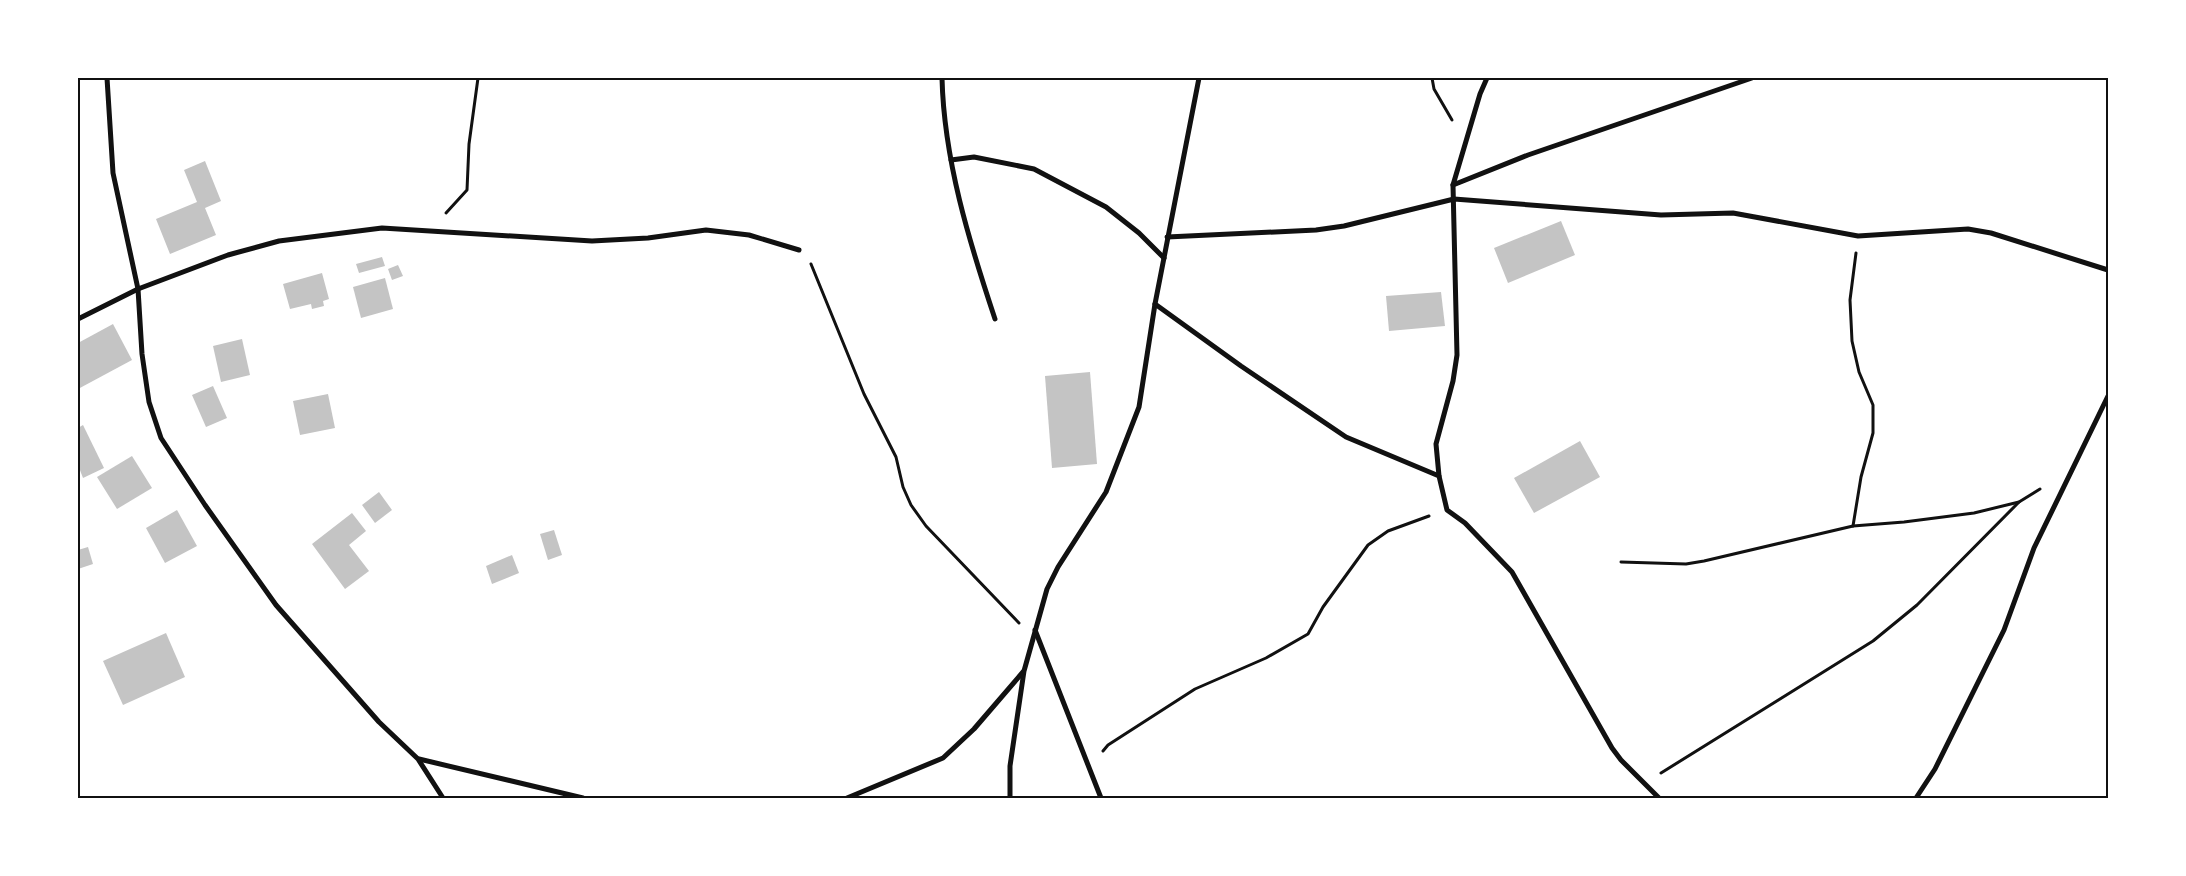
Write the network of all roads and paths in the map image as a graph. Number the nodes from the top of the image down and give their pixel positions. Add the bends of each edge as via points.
1 (107, 78) edge
2 (478, 78) edge
3 (942, 78) edge
4 (1199, 78) edge
5 (1432, 78) edge
6 (1487, 78) edge
7 (1752, 78) edge
8 (1466, 142) junction
9 (951, 160) junction
10 (1453, 185) junction
11 (1454, 199) junction
12 (430, 231) junction
13 (1858, 236) junction
14 (1167, 237) junction
15 (799, 250) joint
16 (1164, 258) junction
17 (2108, 270) edge
18 (138, 289) junction
19 (1155, 304) junction
20 (78, 319) edge
21 (995, 319) dead end
22 (2108, 396) edge
23 (1438, 476) junction
24 (2041, 488) dead end
25 (2019, 502) junction
26 (1447, 510) junction
27 (1853, 526) junction
28 (1621, 562) dead end
29 (1035, 630) junction
30 (1033, 638) junction
31 (1024, 671) junction
32 (418, 759) junction
33 (1089, 770) junction
34 (1643, 784) junction
35 (443, 798) edge
36 (584, 798) edge
37 (847, 798) edge
38 (1010, 798) edge
39 (1101, 798) edge
40 (1659, 798) edge
41 (1916, 798) edge

1 - 18 street via 113,173
2 - 12 path via 468,144 467,190
3 - 9 street
4 - 14 street
5 - 8 path via 1434,89
6 - 8 street
7 - 10 street via 1528,155
8 - 10 street
9 - 16 street via 974,157 1034,169 1106,207
9 - 21 street via 973,251
10 - 11 street
11 - 13 street via 1661,216 1733,213
11 - 14 street via 1316,230
11 - 23 street via 1457,355 1436,444
12 - 15 street via 592,240 648,238 706,230 749,236
12 - 18 street via 382,228 279,241 228,255
13 - 17 street via 1968,230 1991,233
13 - 27 path via 1850,300 1852,333 1858,372 1873,405 1873,433
14 - 16 street
15 - 30 path via 810,263 864,394 896,457 911,506 926,526
16 - 19 street
18 - 20 street
18 - 32 street via 149,402 161,438 276,605 379,722
19 - 23 street via 1346,437
19 - 29 street via 1139,406 1106,492 1047,589
22 - 41 street via 2034,548 2004,630 1935,769
23 - 26 street
24 - 25 path
25 - 27 path via 1974,513
25 - 34 path via 1917,605 1873,641
26 - 33 path via 1388,531 1368,545 1323,607 1308,634 1168,705 1108,744
26 - 34 street via 1512,572 1612,748
27 - 28 path via 1686,564
29 - 30 street
29 - 33 street
30 - 31 street
31 - 37 street via 979,724 943,758
31 - 38 street via 1010,766
32 - 35 street
32 - 36 street
33 - 39 street
34 - 40 street

